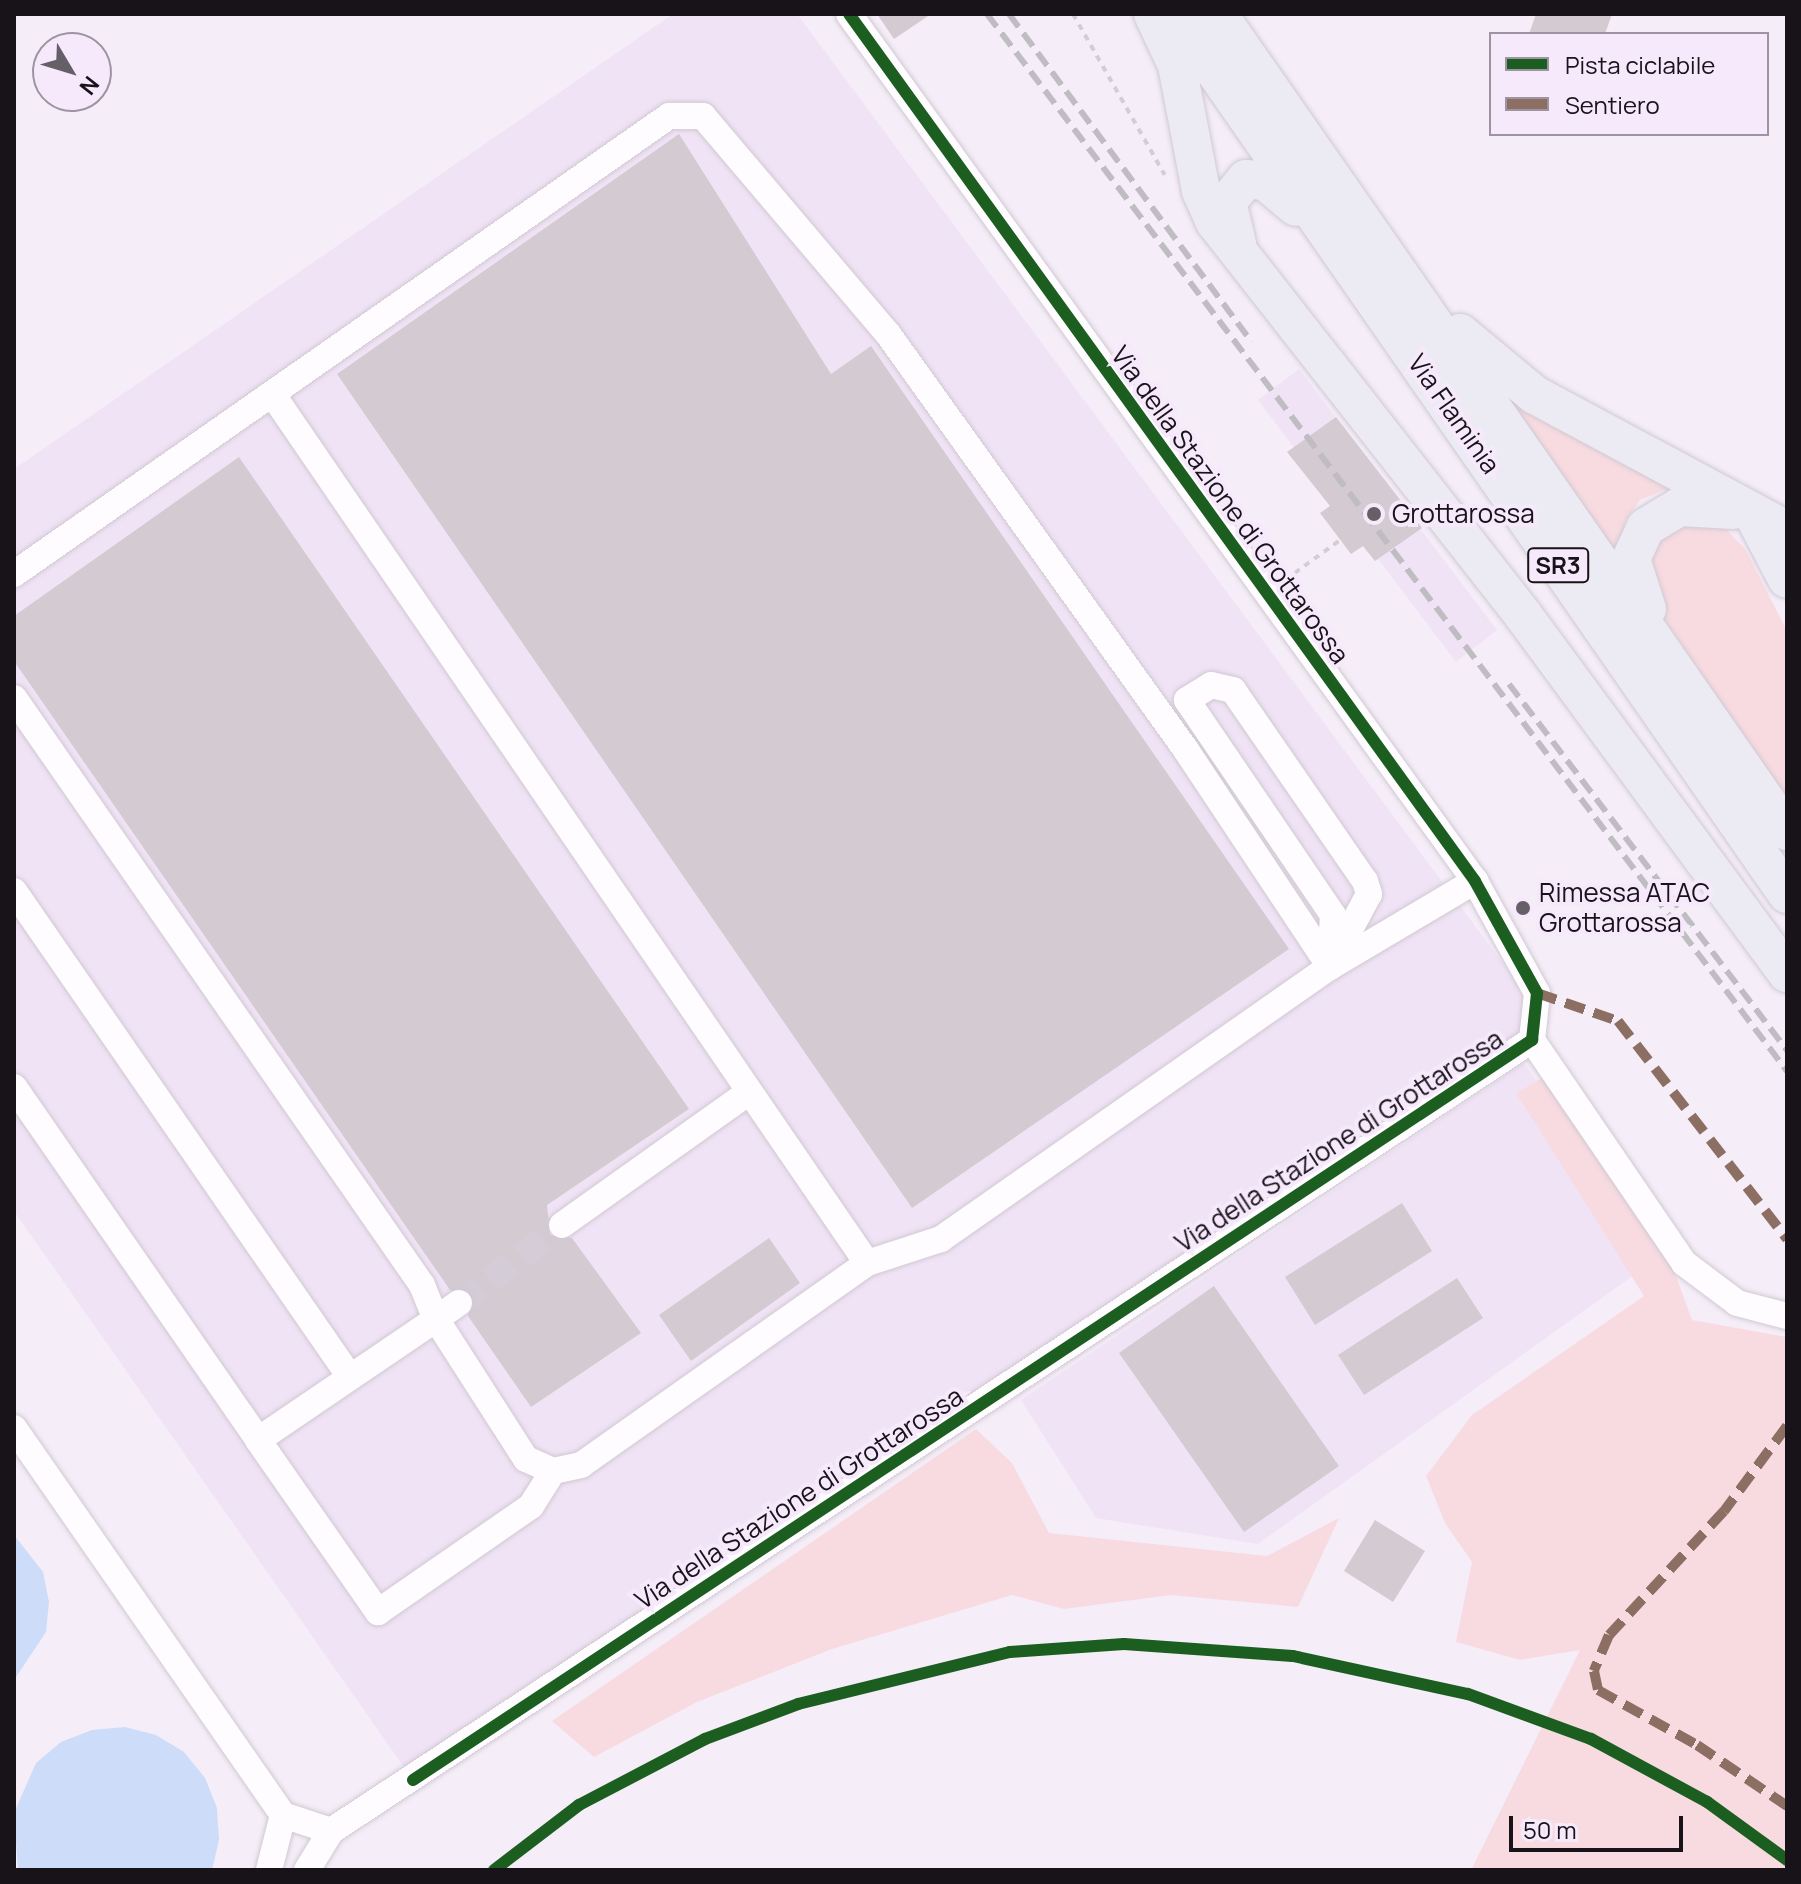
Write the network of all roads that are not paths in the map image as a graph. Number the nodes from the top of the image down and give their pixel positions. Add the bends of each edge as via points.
1 (849, 14) edge
2 (1153, 14) edge
3 (1175, 14) edge
4 (1218, 14) edge
5 (1368, 234) junction
6 (1329, 238) junction
7 (1243, 257) junction
8 (273, 395) junction
9 (1753, 514) junction
10 (1787, 530) edge
11 (14, 574) edge
12 (1787, 579) edge
13 (1667, 655) junction
14 (14, 698) edge
15 (1787, 831) edge
16 (1475, 881) junction
17 (14, 891) edge
18 (1787, 894) edge
19 (1330, 967) junction
20 (1787, 973) edge
21 (1532, 1040) junction
22 (14, 1087) edge
23 (749, 1092) junction
24 (562, 1225) tunnel mouth
25 (867, 1263) junction
26 (459, 1303) tunnel mouth
27 (1787, 1316) edge
28 (436, 1319) junction
29 (350, 1377) junction
30 (14, 1428) edge
31 (258, 1440) junction
32 (553, 1471) junction
33 (283, 1815) junction
34 (331, 1831) junction
35 (269, 1870) edge
36 (307, 1870) edge

1 - 16 street, Via della Stazione di Grottarossa
2 - 7 highway via 1179,73 1201,191 1215,222
3 - 6 highway, Via Flaminia / SR3
4 - 5 highway, Via Flaminia / SR3
5 - 9 highway via 1504,374
5 - 13 highway, Via Flaminia / SR3
6 - 7 highway via 1265,181 1246,179 1229,195 1226,208
6 - 18 highway, Via Flaminia / SR3
7 - 20 highway via 1604,725
8 - 11 street
8 - 19 street via 669,116 703,116 888,334 1186,750
8 - 23 street
9 - 10 highway
9 - 12 highway
9 - 13 highway via 1679,507 1654,519 1638,537 1632,570
13 - 15 highway, Via Flaminia / SR3
14 - 28 street via 422,1285
16 - 19 street
16 - 21 street, Via della Stazione di Grottarossa via 1537,993
17 - 29 street
19 - 19 street via 1333,915 1187,700 1211,685 1233,690 1365,881 1369,894
19 - 25 street via 941,1239
21 - 27 street via 1668,1242 1702,1279 1737,1303
21 - 34 street, Via della Stazione di Grottarossa
22 - 31 street
23 - 24 street
23 - 25 street
25 - 32 street via 581,1465
26 - 28 street
28 - 29 street
28 - 32 street via 526,1459
29 - 31 street
30 - 33 street
31 - 32 street via 378,1612 531,1506
33 - 34 street
33 - 35 street
34 - 36 street

